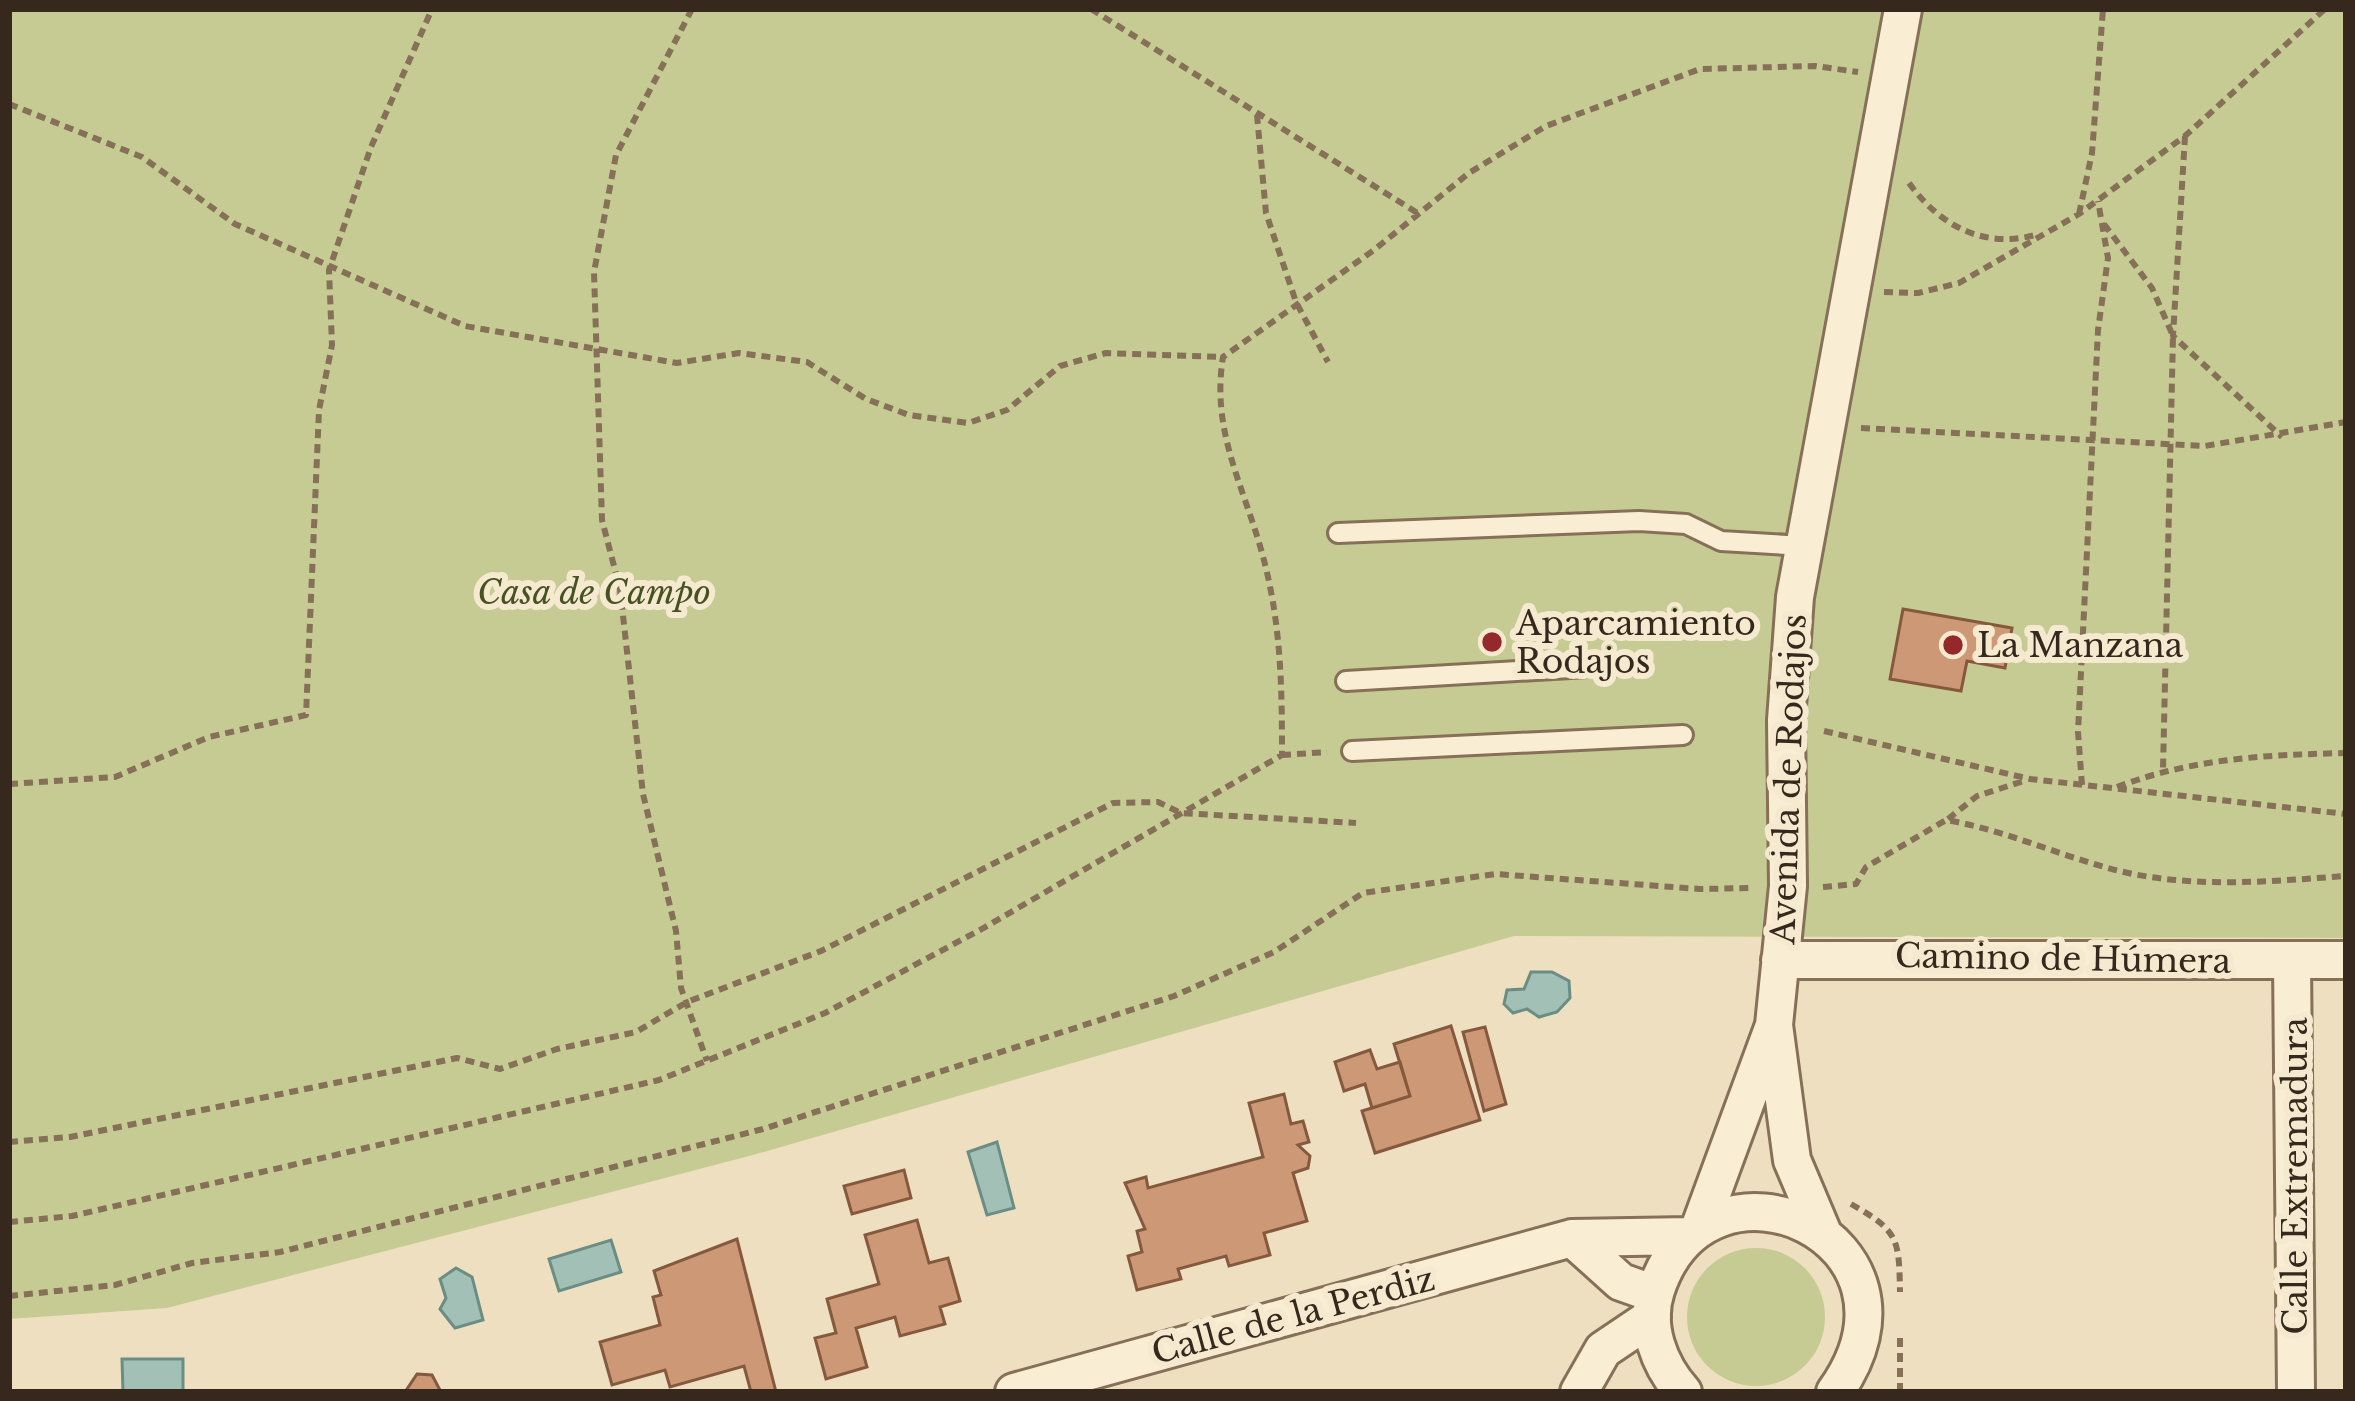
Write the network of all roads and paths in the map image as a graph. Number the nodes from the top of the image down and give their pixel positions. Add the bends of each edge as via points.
1 (432, 9) edge
2 (692, 9) edge
3 (1091, 9) edge
4 (1903, 9) edge
5 (2103, 9) edge
6 (2325, 9) edge
7 (1891, 76) junction
8 (9, 104) edge
9 (1256, 113) junction
10 (2185, 136) junction
11 (1873, 172) junction
12 (2098, 201) junction
13 (1419, 214) junction
14 (2079, 214) junction
15 (2103, 223) junction
16 (2044, 232) junction
17 (329, 270) junction
18 (1297, 302) junction
19 (1848, 306) junction
20 (2173, 336) junction
21 (595, 349) junction
22 (1223, 357) junction
23 (1328, 362) dead end
24 (2346, 422) edge
25 (1826, 426) junction
26 (2282, 437) junction
27 (2094, 442) junction
28 (2174, 446) junction
29 (1338, 532) dead end
30 (1804, 546) junction
31 (1639, 664) dead end
32 (1346, 680) dead end
33 (1786, 720) junction
34 (1683, 735) dead end
35 (1352, 751) joint
36 (2346, 753) edge
37 (1282, 755) junction
38 (2163, 769) junction
39 (2030, 779) junction
40 (9, 784) edge
41 (2082, 785) junction
42 (2114, 789) junction
43 (1181, 813) junction
44 (2346, 814) edge
45 (1946, 820) junction
46 (1356, 823) dead end
47 (2346, 876) edge
48 (1788, 886) junction
49 (2346, 959) edge
50 (1780, 960) junction
51 (2292, 960) junction
52 (688, 1002) junction
53 (1774, 1025) junction
54 (706, 1061) junction
55 (9, 1142) edge
56 (1841, 1198) dead end
57 (9, 1222) edge
58 (1822, 1231) junction
59 (1694, 1233) junction
60 (1572, 1238) junction
61 (9, 1296) edge
62 (1901, 1302) dead end
63 (1653, 1305) junction
64 (1883, 1326) junction
65 (1014, 1392) edge
66 (1580, 1392) edge
67 (1683, 1392) edge
68 (1835, 1392) edge
69 (1854, 1392) edge
70 (1900, 1392) edge
71 (2296, 1392) edge

1 - 17 path via 371,147
2 - 21 path via 616,155 594,272
3 - 9 path
4 - 7 street, Avenida de Rodajos
5 - 14 path
6 - 10 path
7 - 11 street, Avenida de Rodajos
7 - 13 path via 1815,66 1700,69 1546,126
8 - 17 path via 142,157 235,224
9 - 13 path
9 - 18 path via 1266,212
10 - 12 path
10 - 20 path
11 - 16 path via 1905,177 1930,211 1976,236 2004,244
11 - 19 street, Avenida de Rodajos
12 - 14 path
12 - 15 path
13 - 18 path
14 - 16 path
15 - 20 path via 2152,288
15 - 27 path via 2108,258
16 - 19 path via 1960,283
17 - 21 path via 465,326
17 - 40 path via 332,344 319,410 306,715 209,737 115,777
18 - 22 path
18 - 23 path
19 - 25 street, Avenida de Rodajos
20 - 26 path
20 - 28 path
21 - 22 path via 676,362 739,353 807,362 909,416 968,423 1007,410 1060,366 1106,353
21 - 52 path via 602,520 620,590 643,794
22 - 37 path via 1217,394 1225,452 1262,552 1282,641
24 - 26 path
25 - 27 path
25 - 30 street, Avenida de Rodajos
26 - 28 path
27 - 28 path
27 - 41 path
28 - 38 path
29 - 30 lane via 1640,521 1686,524 1721,541
30 - 33 street, Avenida de Rodajos
31 - 32 lane
33 - 39 path
33 - 48 street, Avenida de Rodajos
34 - 35 lane
35 - 37 path
36 - 38 path via 2228,757
37 - 43 path
38 - 42 path
39 - 41 path
39 - 45 path via 1977,796
41 - 42 path
42 - 44 path
43 - 46 path
43 - 52 path via 1158,802 1113,803 821,951
43 - 54 path via 825,1013
45 - 47 path via 2128,873 2201,885
45 - 48 path via 1867,867 1856,884
48 - 50 street, Avenida de Rodajos
48 - 61 path via 1700,890 1495,874 1364,893 1274,952 1174,996 763,1129 280,1252 192,1263 115,1285
49 - 51 street, Camino de Húmera
50 - 51 street, Camino de Húmera
50 - 53 street, Avenida de Rodajos
51 - 71 street, Calle Extremadura
52 - 54 path
52 - 55 path via 636,1032 500,1069 457,1058 70,1137
53 - 58 street, Avenida de Rodajos via 1792,1160
53 - 59 street, Avenida de Rodajos
54 - 57 path via 659,1080 72,1216
56 - 62 path via 1887,1224 1899,1247
58 - 59 street, Calle de la Perdiz via 1761,1210
58 - 64 street, Avenida de Rodajos via 1857,1274
59 - 60 street, Calle de la Perdiz
59 - 63 street, Avenida de Rodajos via 1667,1262
60 - 63 street
60 - 65 street, Calle de la Perdiz
63 - 66 street via 1603,1350
63 - 67 street via 1657,1348
64 - 68 street
64 - 69 street
64 - 70 path

